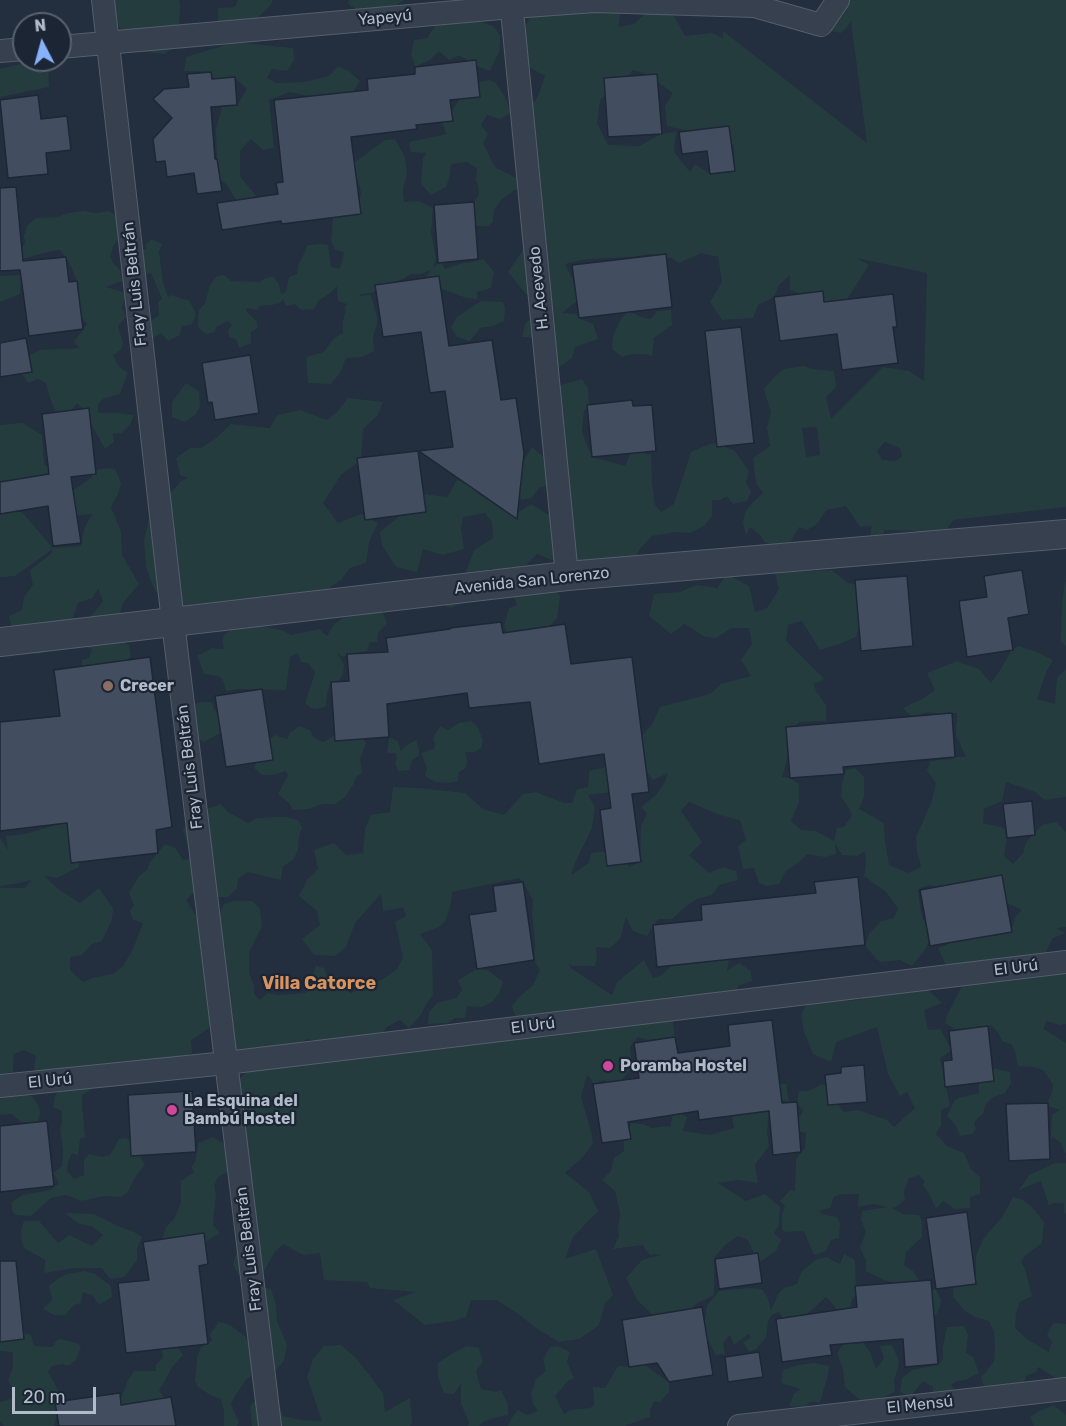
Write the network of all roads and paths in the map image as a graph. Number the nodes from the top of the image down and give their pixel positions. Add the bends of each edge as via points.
1 (103, 0) edge
2 (838, 0) edge
3 (511, 3) edge
4 (108, 44) junction
5 (72, 46) edge
6 (1066, 534) edge
7 (567, 576) junction
8 (173, 622) junction
9 (0, 642) edge
10 (1066, 962) edge
11 (226, 1063) junction
12 (0, 1086) edge
13 (1066, 1389) edge
14 (897, 1417) edge
15 (270, 1426) edge
16 (739, 1426) edge

1 - 4 street, Fray Luis Beltrán
2 - 3 street, Yapeyú via 821,25 754,6 596,1
3 - 4 street, Yapeyú
3 - 7 street, H. Acevedo
4 - 5 street, Yapeyú
4 - 8 street, Fray Luis Beltrán
6 - 7 street, Avenida San Lorenzo
7 - 8 street, Avenida San Lorenzo
8 - 9 street, Avenida San Lorenzo
8 - 11 street, Fray Luis Beltrán
10 - 11 street, El Urú
11 - 12 street, El Urú
11 - 15 street, Fray Luis Beltrán
13 - 14 street, El Mensú
14 - 16 street, El Mensú

